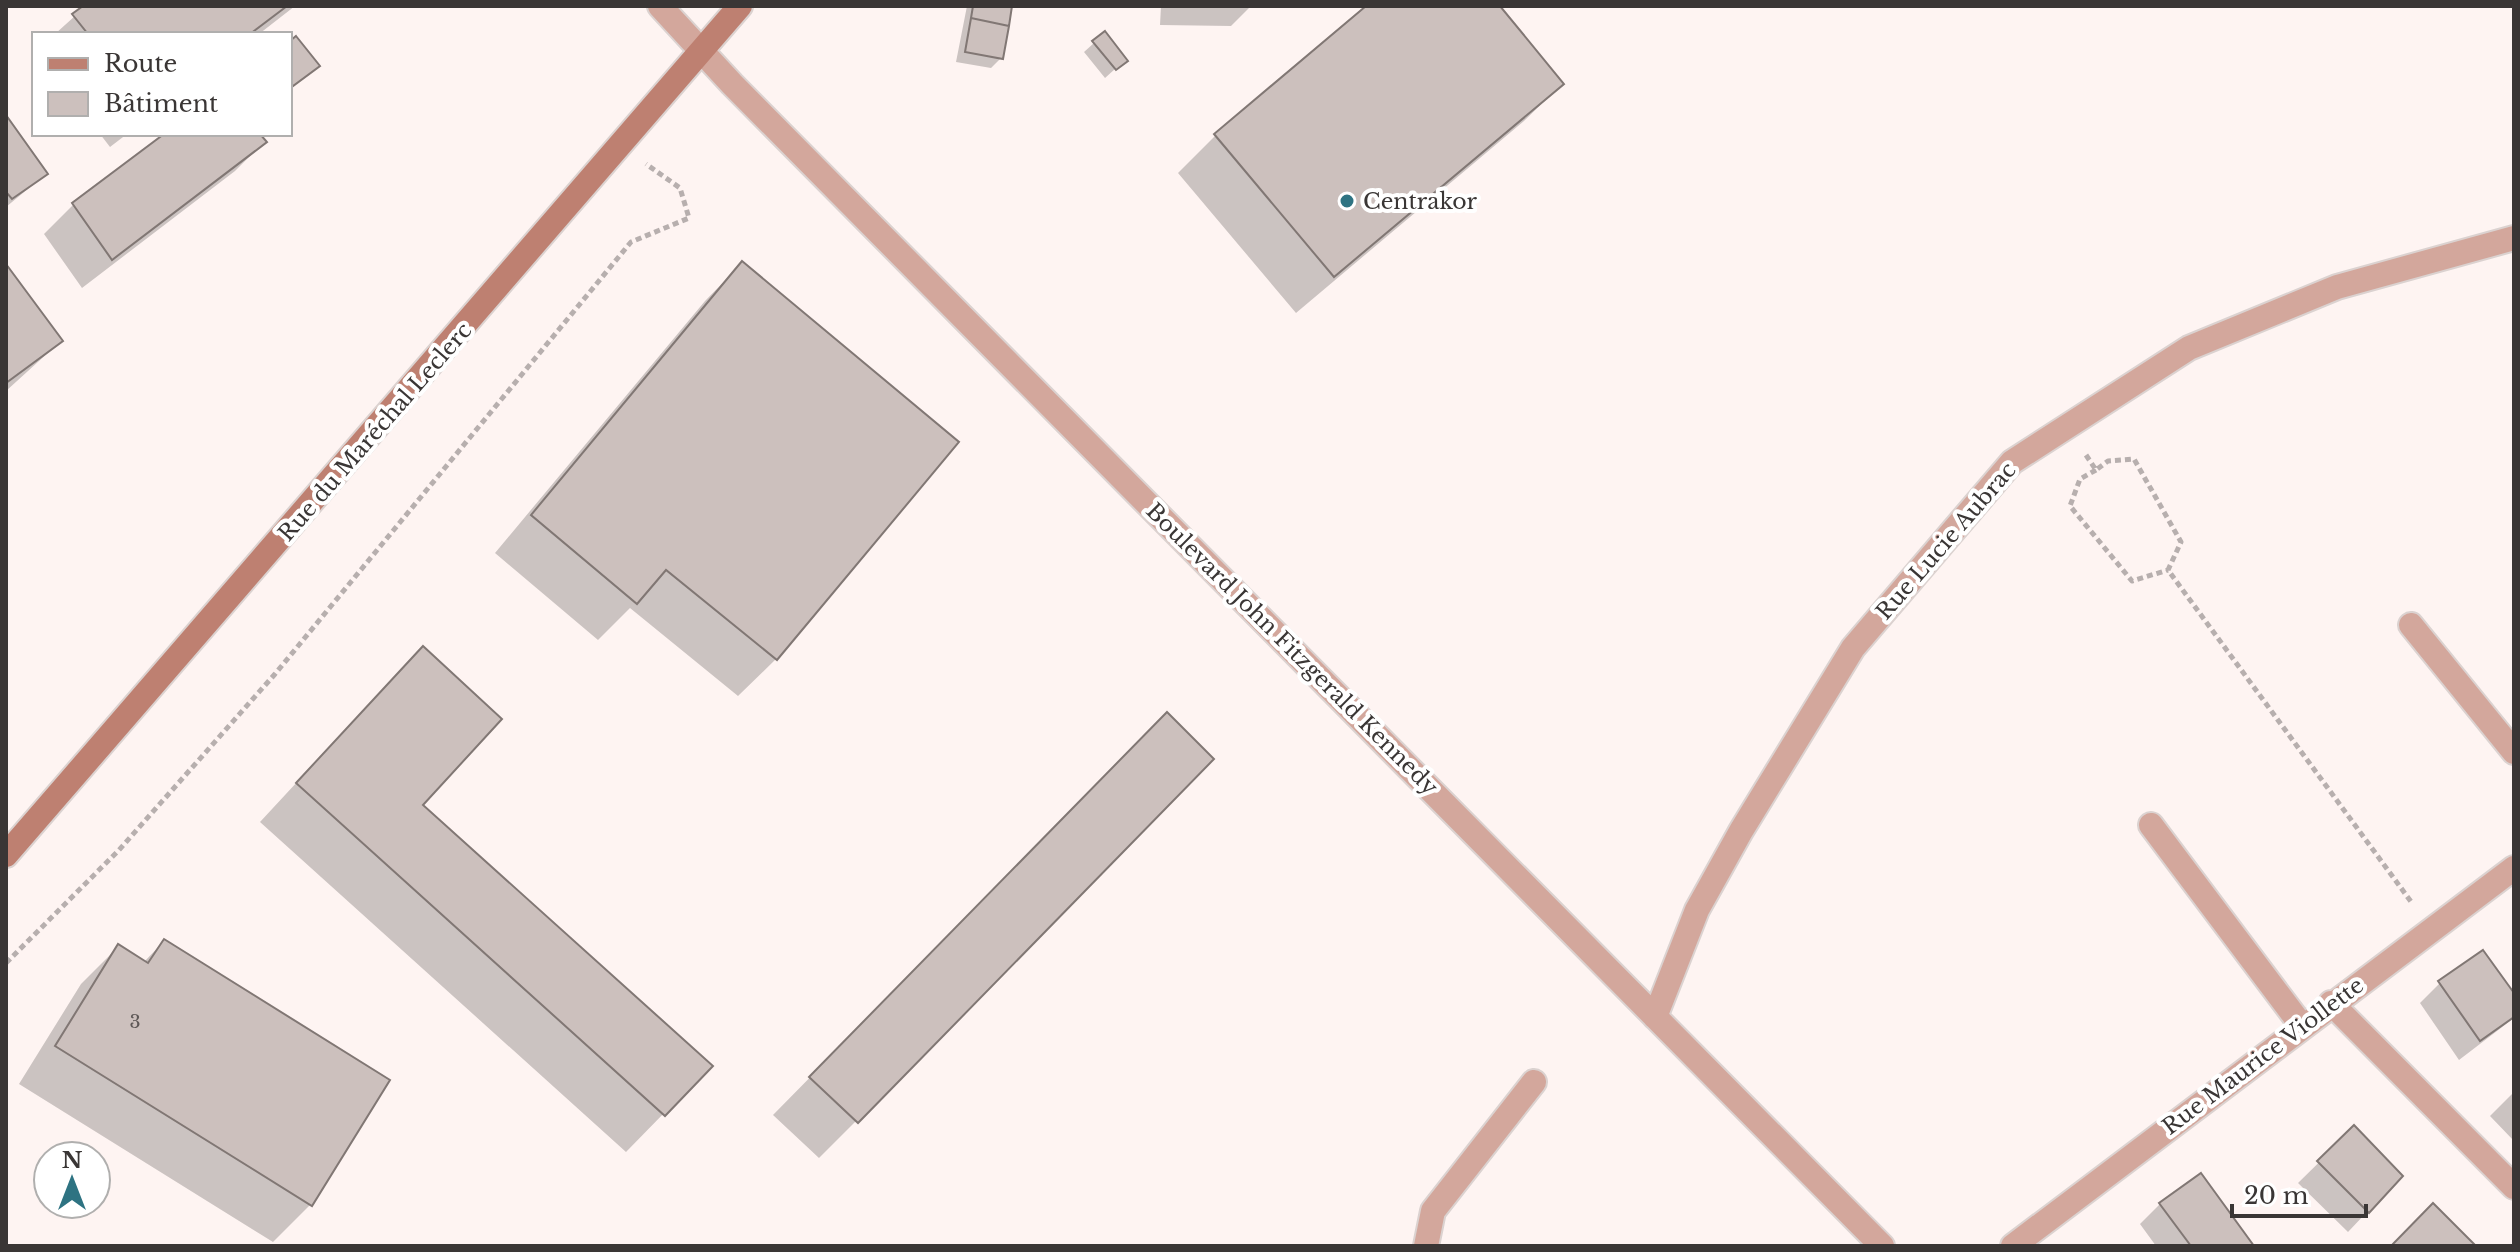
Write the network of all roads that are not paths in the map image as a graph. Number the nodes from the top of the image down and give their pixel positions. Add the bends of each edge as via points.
1 (660, 6) edge
2 (740, 6) edge
3 (701, 52) junction
4 (2514, 238) edge
5 (2411, 625) dead end
6 (2514, 752) edge
7 (2151, 825) dead end
8 (6, 855) edge
9 (2514, 868) edge
10 (2331, 1003) junction
11 (1655, 1017) junction
12 (2302, 1026) junction
13 (1534, 1082) dead end
14 (2514, 1187) edge
15 (1426, 1246) edge
16 (1882, 1246) edge
17 (2013, 1246) edge

1 - 3 street, Boulevard John Fitzgerald Kennedy
2 - 3 main road, Rue du Maréchal Leclerc
3 - 8 main road, Rue du Maréchal Leclerc
3 - 11 street, Boulevard John Fitzgerald Kennedy
4 - 11 street, Rue Lucie Aubrac via 2337,287 2189,348 2012,462 1853,648 1697,910
5 - 6 street
7 - 12 street
9 - 10 street, Rue Maurice Viollette
10 - 12 street, Rue Maurice Viollette
10 - 14 street
11 - 16 street, Boulevard John Fitzgerald Kennedy
12 - 17 street, Rue Maurice Viollette
13 - 15 street via 1433,1211

